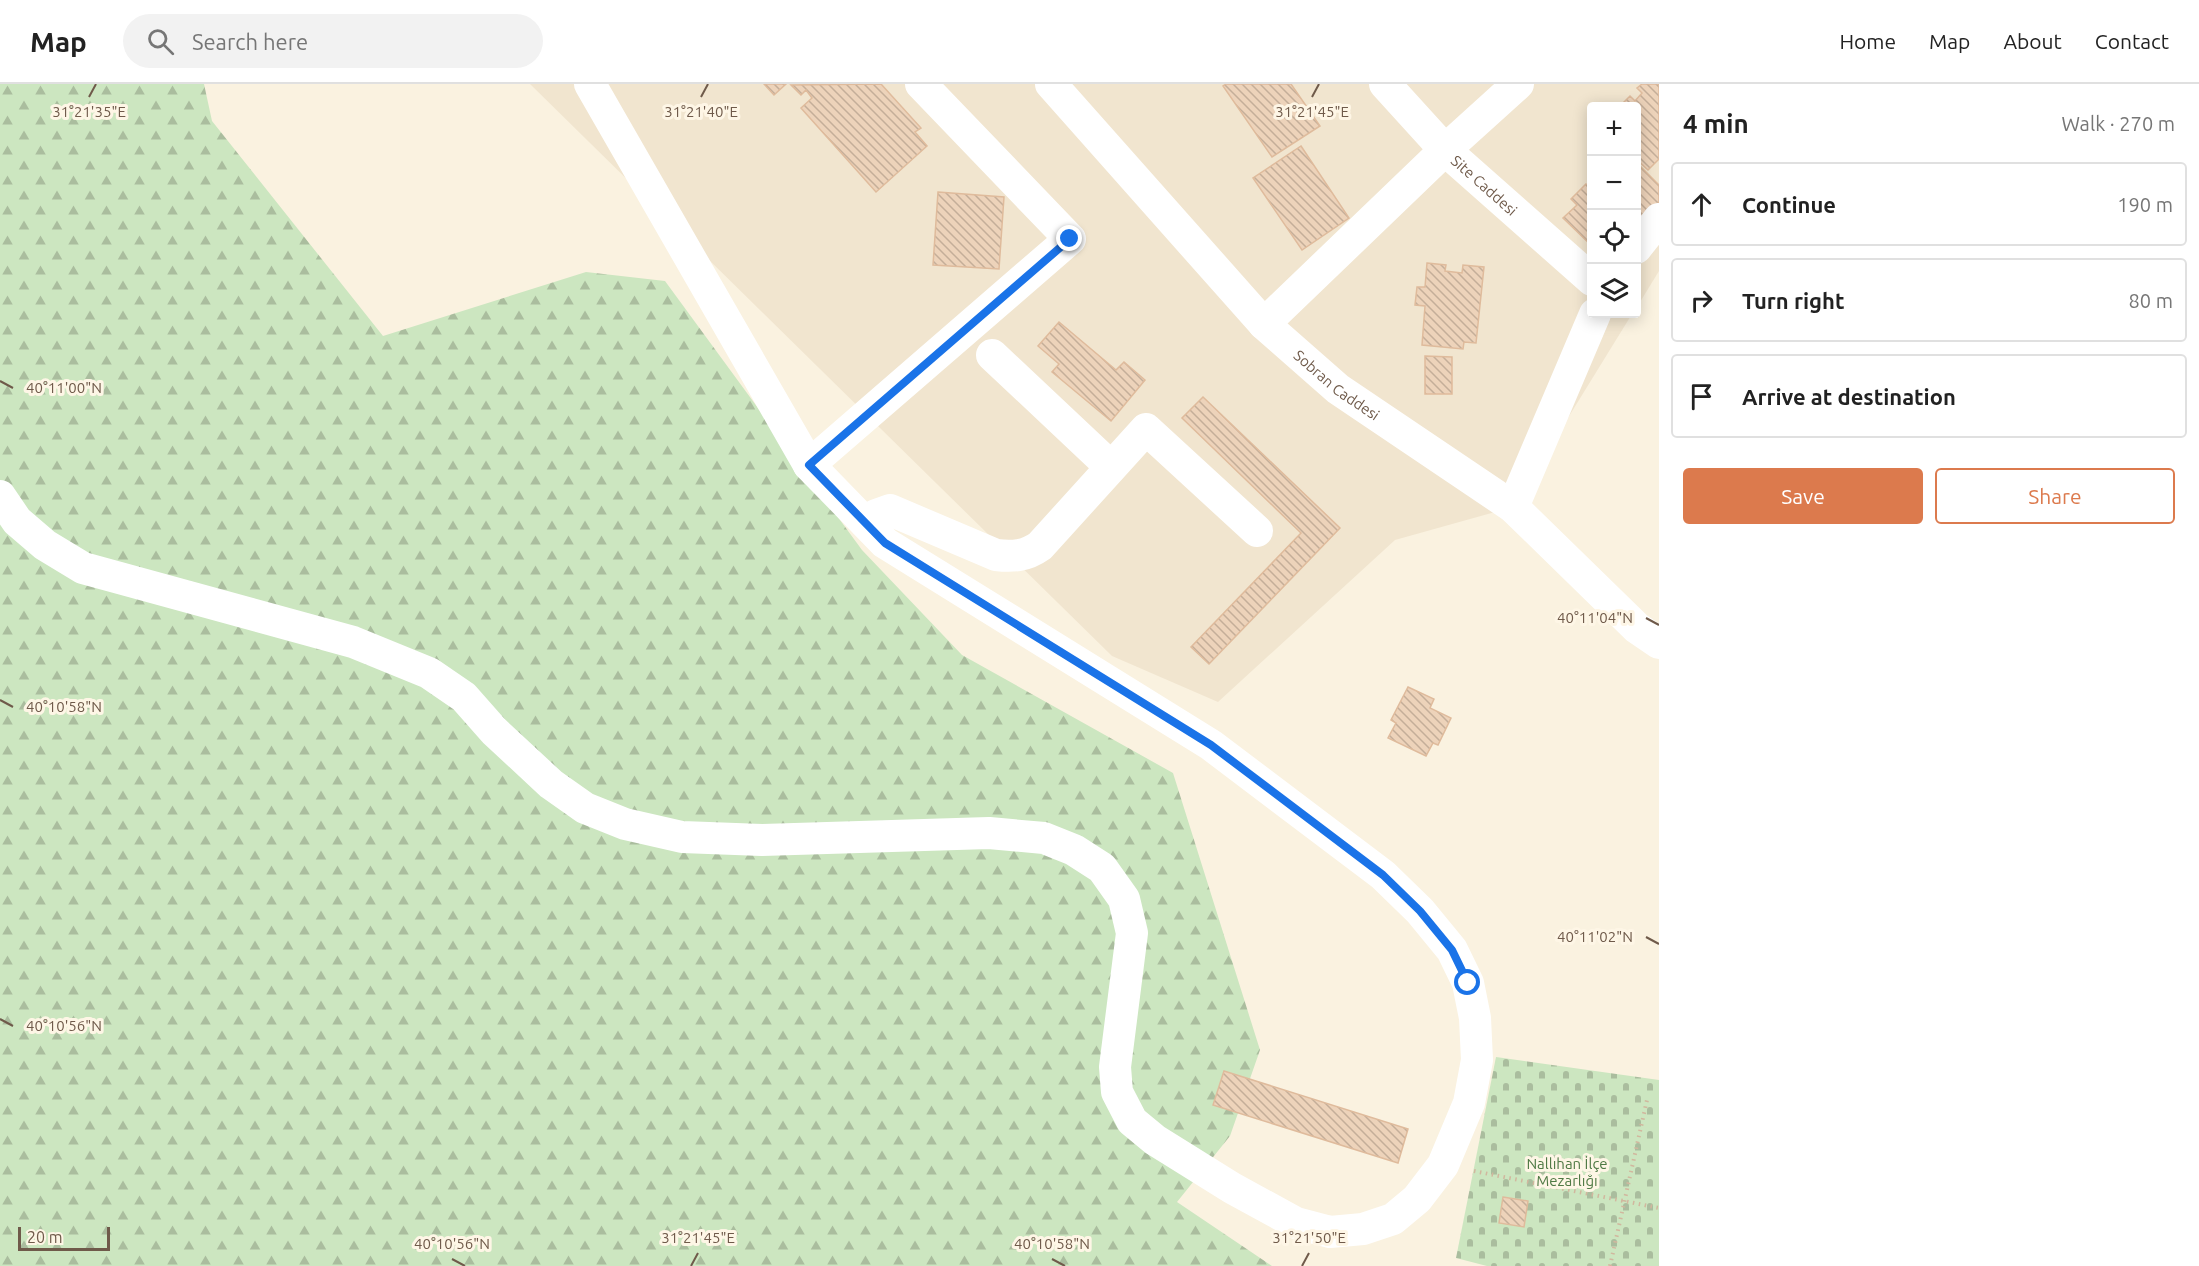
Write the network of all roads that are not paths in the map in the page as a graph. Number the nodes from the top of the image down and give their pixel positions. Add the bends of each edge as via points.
1 (590, 84) edge
2 (921, 84) edge
3 (1051, 84) edge
4 (1385, 84) edge
5 (1518, 84) edge
6 (1445, 150) junction
7 (1659, 219) edge
8 (1641, 242) edge
9 (1587, 276) edge
10 (1593, 318) edge
11 (1264, 324) junction
12 (992, 355) dead end
13 (809, 465) junction
14 (1112, 467) junction
15 (0, 496) edge
16 (1513, 507) junction
17 (866, 524) junction
18 (1257, 531) dead end
19 (1659, 643) edge

1 - 13 street
2 - 13 street via 1070,239
3 - 11 street, Sobran Caddesi
4 - 6 street, Site Caddesi
5 - 6 street
6 - 9 street, Site Caddesi
6 - 11 street
7 - 8 street
10 - 16 street
11 - 16 street, Sobran Caddesi via 1338,389
12 - 14 street
13 - 17 street
14 - 17 street via 1040,546 1024,555 996,555 890,510
14 - 18 street via 1146,429
15 - 17 street via 17,521 45,545 83,568 353,642 429,673 464,697 551,784 585,808 625,824 682,837 762,840 989,833 1044,838 1074,850 1102,868 1125,899 1132,933 1115,1066 1117,1092 1132,1121 1232,1188 1296,1223 1330,1232 1393,1219 1417,1199 1443,1165 1469,1103 1477,1060 1475,1018 1468,983 1452,950 1383,875 1211,745 885,543
16 - 19 street, Sobran Caddesi via 1637,628

